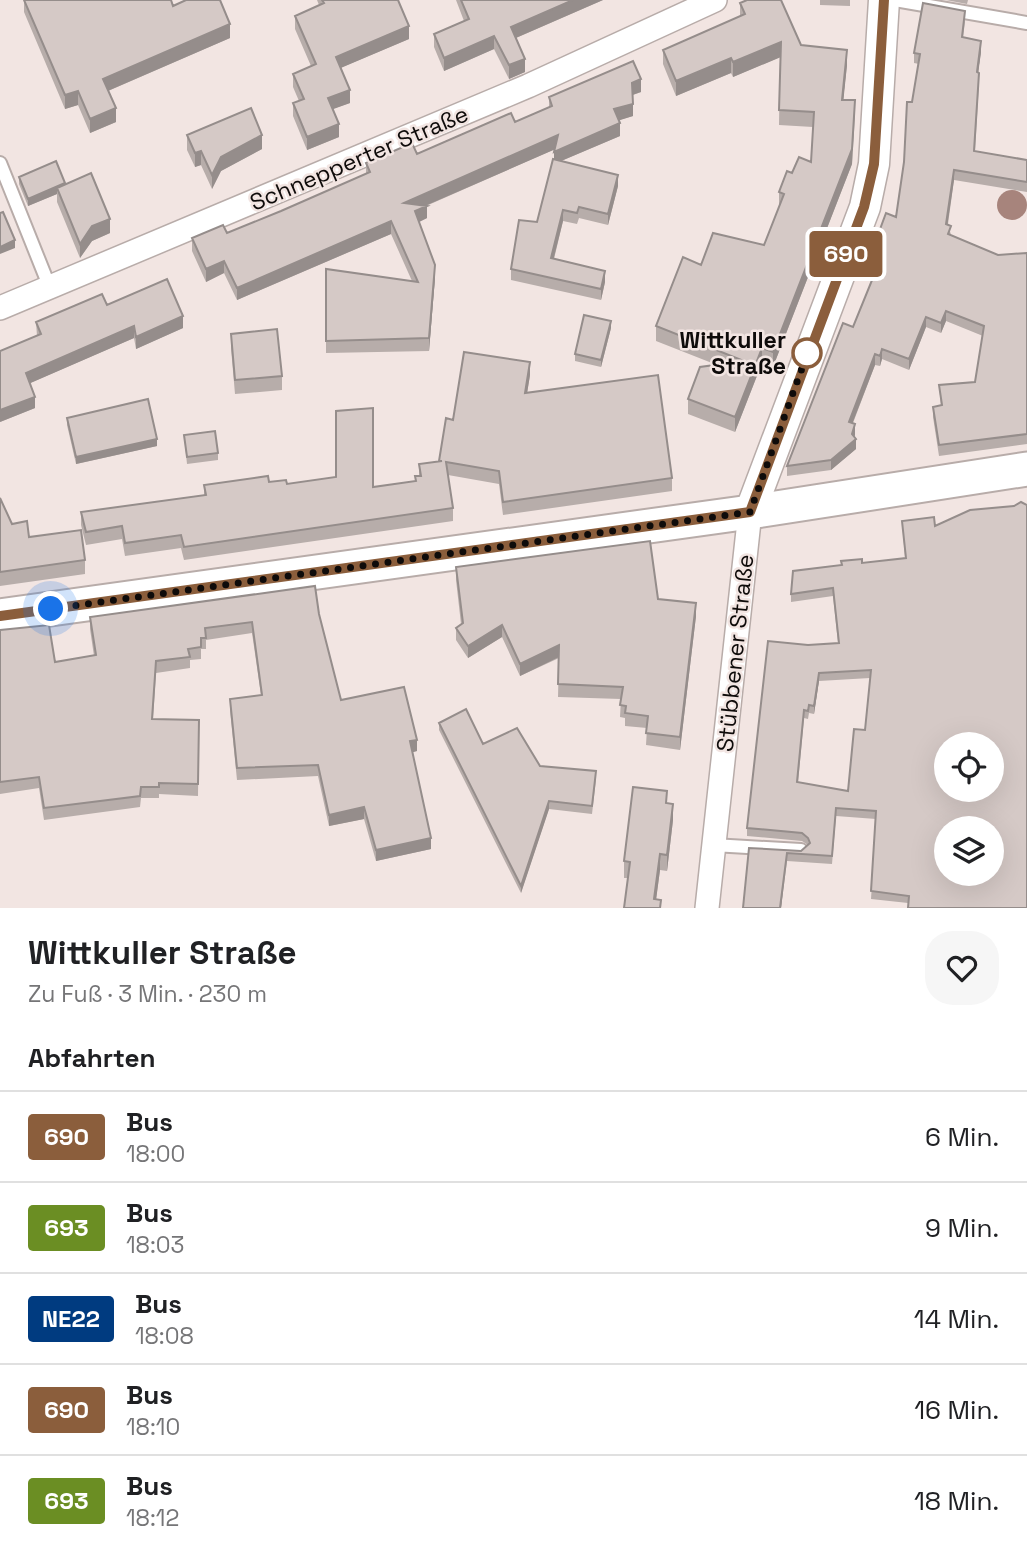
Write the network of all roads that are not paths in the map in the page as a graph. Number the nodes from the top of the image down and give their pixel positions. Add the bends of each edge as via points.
1 (715, 0) edge
2 (884, 0) edge
3 (895, 0) edge
4 (1027, 23) edge
5 (0, 163) edge
6 (50, 288) junction
7 (0, 309) edge
8 (1027, 469) edge
9 (750, 512) junction
10 (0, 616) edge
11 (713, 845) junction
12 (801, 850) edge
13 (707, 908) edge

1 - 6 street, Schnepperter Straße via 539,81
2 - 9 street, Stübbener Straße via 874,164 864,207
3 - 4 lane
5 - 6 lane
6 - 7 street, Schnepperter Straße
8 - 9 main road
9 - 10 main road
9 - 11 street, Stübbener Straße
11 - 12 lane
11 - 13 street, Stübbener Straße

